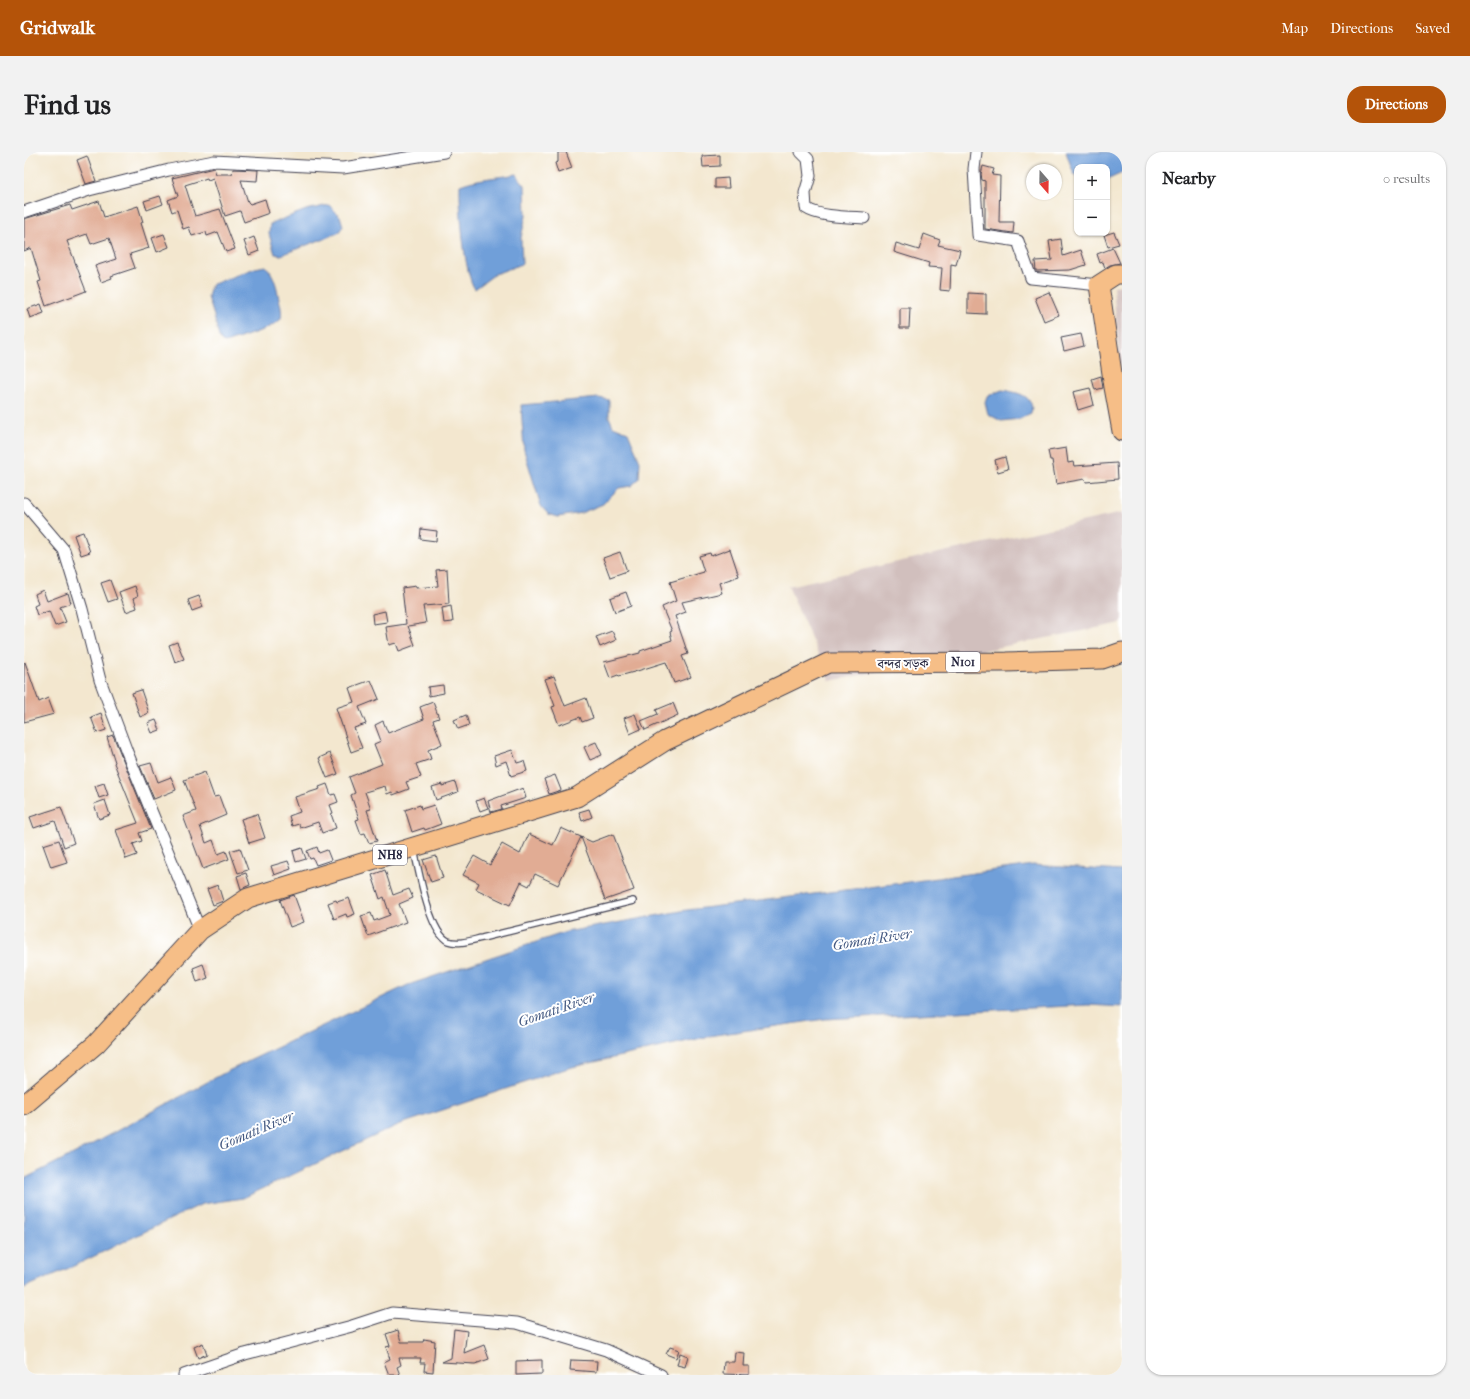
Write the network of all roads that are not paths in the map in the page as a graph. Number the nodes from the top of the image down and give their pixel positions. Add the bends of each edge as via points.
1 (444, 152) edge
2 (801, 152) edge
3 (976, 152) edge
4 (24, 212) edge
5 (864, 218) dead end
6 (1122, 274) edge
7 (1099, 284) junction
8 (1122, 431) edge
9 (24, 503) edge
10 (1122, 652) edge
11 (805, 674) joint
12 (413, 848) junction
13 (633, 901) dead end
14 (200, 930) junction
15 (24, 1105) edge
16 (184, 1375) edge
17 (661, 1375) edge

1 - 4 street via 343,168 214,161 89,190
2 - 5 street via 808,159 810,176 805,193 806,208 810,212
3 - 7 street via 974,169 978,235 1018,241 1031,278
6 - 7 highway via 1116,274
7 - 8 highway
9 - 14 street via 64,550 100,680
10 - 11 highway, বন্দর সড়ক / N101 via 1102,659 828,664
11 - 12 highway, NH8 via 665,742 577,797
12 - 13 lane via 432,919 438,932 448,940 459,943
12 - 14 highway, NH8 via 248,898
14 - 15 highway, NH8 via 96,1044
16 - 17 street via 245,1354 392,1313 517,1323 606,1350

